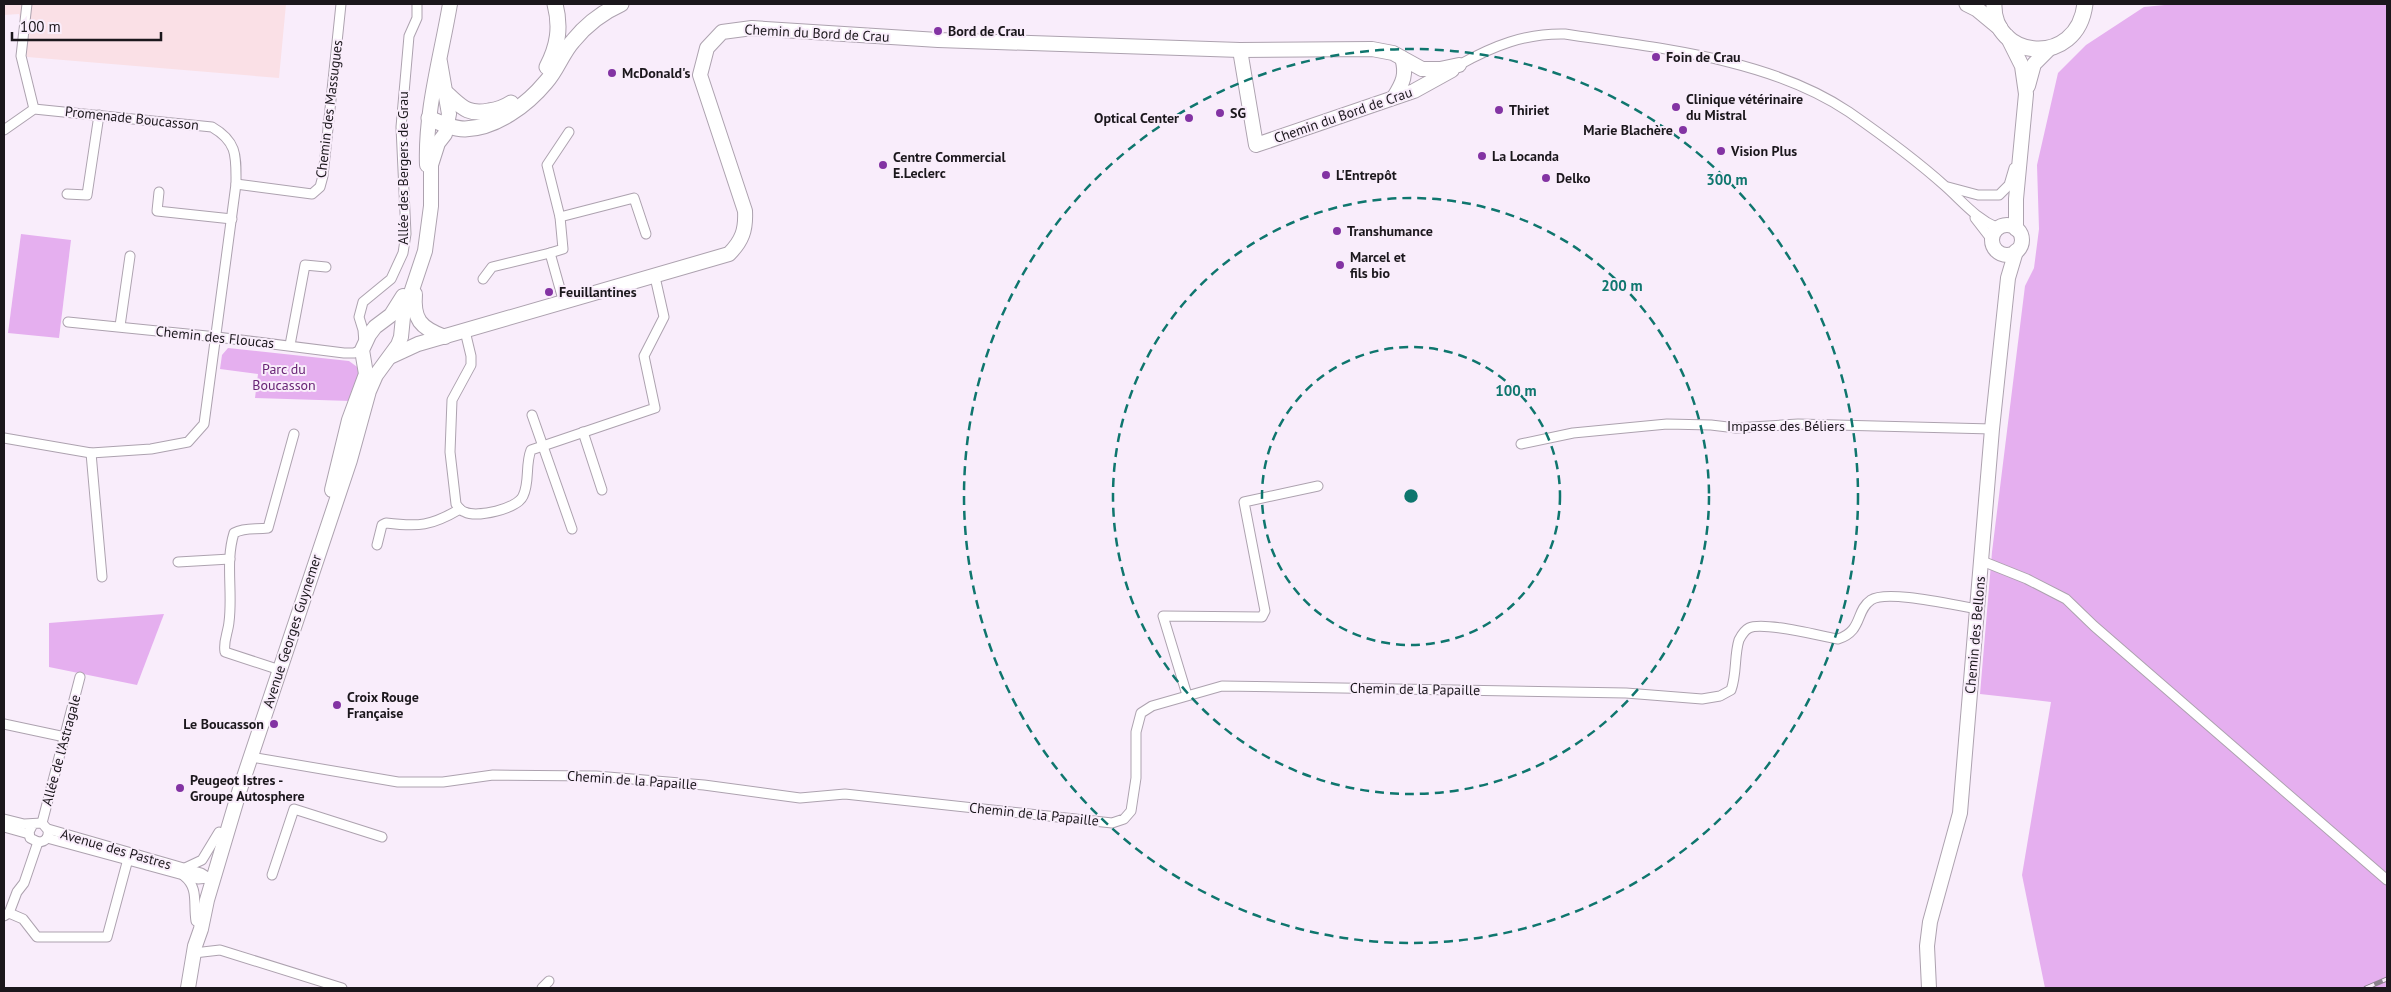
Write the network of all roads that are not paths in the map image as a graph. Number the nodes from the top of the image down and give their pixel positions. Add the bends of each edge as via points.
1 (27, 4) edge
2 (341, 4) edge
3 (417, 4) edge
4 (450, 4) edge
5 (555, 4) edge
6 (621, 4) edge
7 (1967, 4) edge
8 (1994, 4) edge
9 (2087, 7) edge
10 (2005, 33) junction
11 (2050, 48) junction
12 (1240, 50) junction
13 (1402, 58) junction
14 (440, 62) junction
15 (1459, 65) junction
16 (447, 94) junction
17 (2026, 94) junction
18 (1394, 97) junction
19 (34, 109) junction
20 (464, 110) junction
21 (100, 115) junction
22 (429, 118) junction
23 (448, 120) junction
24 (4, 130) edge
25 (569, 132) dead end
26 (2022, 141) junction
27 (236, 184) junction
28 (1945, 186) junction
29 (159, 192) dead end
30 (67, 194) dead end
31 (1972, 214) junction
32 (560, 217) junction
33 (232, 219) junction
34 (2006, 227) junction
35 (646, 234) dead end
36 (1992, 240) junction
37 (2016, 251) junction
38 (550, 253) junction
39 (2001, 254) junction
40 (130, 256) dead end
41 (326, 267) dead end
42 (655, 277) junction
43 (2008, 278) junction
44 (483, 279) dead end
45 (416, 280) junction
46 (564, 303) junction
47 (359, 317) junction
48 (68, 322) dead end
49 (383, 322) junction
50 (120, 326) junction
51 (401, 330) junction
52 (465, 331) junction
53 (444, 336) junction
54 (217, 337) junction
55 (290, 345) junction
56 (364, 356) junction
57 (392, 356) junction
58 (382, 368) junction
59 (532, 415) dead end
60 (1992, 429) junction
61 (582, 432) junction
62 (294, 434) dead end
63 (4, 438) edge
64 (1521, 444) dead end
65 (543, 446) junction
66 (92, 453) junction
67 (1318, 486) dead end
68 (602, 490) dead end
69 (460, 509) junction
70 (572, 529) dead end
71 (325, 530) junction
72 (377, 545) dead end
73 (230, 559) junction
74 (1982, 561) junction
75 (178, 562) dead end
76 (102, 577) dead end
77 (1978, 609) junction
78 (280, 670) junction
79 (80, 677) dead end
80 (1187, 695) junction
81 (4, 724) edge
82 (64, 737) junction
83 (251, 757) junction
84 (4, 819) edge
85 (4, 827) edge
86 (42, 831) junction
87 (224, 833) junction
88 (382, 837) dead end
89 (128, 860) junction
90 (184, 871) junction
91 (272, 875) dead end
92 (206, 877) junction
93 (2387, 880) edge
94 (6, 914) edge
95 (199, 923) junction
96 (194, 950) junction
97 (549, 981) dead end
98 (188, 988) edge
99 (342, 988) edge
100 (542, 988) edge
101 (1929, 988) edge

1 - 19 street via 21,56
2 - 27 street, Chemin des Massugues via 320,187 312,194
3 - 47 street, Allée des Bergers de Grau via 417,18 409,36 400,127 406,211 403,253 391,279 363,302
4 - 14 main road, Avenue Georges Guynemer
5 - 20 main road via 558,32 554,53 544,71 509,105 476,114
6 - 23 main road via 606,10 573,41 546,82 520,107 494,122 465,129
7 - 10 main road via 1978,9
8 - 10 main road via 1996,19
9 - 11 main road via 2071,36
10 - 11 main road via 2023,46
10 - 17 main road via 2022,66
11 - 17 main road via 2034,64
12 - 13 main road, Chemin du Bord de Crau via 1372,49
12 - 18 main road, Chemin du Bord de Crau via 1256,144
12 - 42 main road, Chemin du Bord de Crau via 938,40 752,28 722,32 707,48 700,75 742,198 746,224 744,234 729,254
13 - 15 main road, Chemin du Bord de Crau via 1422,69
13 - 18 main road via 1404,83
14 - 16 main road, Avenue Georges Guynemer
14 - 22 main road, Avenue Georges Guynemer
15 - 18 main road, Chemin du Bord de Crau via 1414,91
15 - 28 street, Chemin du Bord de Crau via 1498,45 1544,33 1638,45 1725,62 1795,84 1846,110 1888,139
16 - 20 main road
16 - 23 main road, Avenue Georges Guynemer
17 - 26 main road
19 - 21 street, Promenade Boucasson
19 - 24 street
20 - 23 main road
21 - 27 street, Promenade Boucasson via 212,127 222,133 236,153
21 - 30 street via 87,195
22 - 23 main road
22 - 49 main road, Avenue Georges Guynemer via 426,202 416,257 399,304
23 - 45 main road, Avenue Georges Guynemer via 431,166 429,225
25 - 32 street via 547,165
26 - 28 street via 2009,186 1999,195 1978,195
26 - 34 main road via 2016,199
27 - 33 street, Promenade Boucasson
28 - 31 street, Chemin du Bord de Crau
29 - 33 street via 157,211
31 - 34 street via 1983,221
31 - 36 street
32 - 35 street via 634,198
32 - 38 street via 564,249
33 - 54 street, Promenade Boucasson
34 - 36 main road via 1992,235
34 - 37 main road via 2020,232 2022,242
36 - 39 main road via 1994,249
37 - 39 main road via 2009,255
37 - 43 main road, Chemin des Bellons
38 - 44 street via 492,267
38 - 46 street
39 - 43 main road, Chemin des Bellons
40 - 50 street
41 - 55 street via 305,264
42 - 46 main road, Chemin du Bord de Crau
42 - 61 street via 664,317 644,356 655,408
43 - 60 main road, Chemin des Bellons
45 - 51 main road, Avenue Georges Guynemer
45 - 53 main road via 416,316 426,329
46 - 52 main road, Chemin du Bord de Crau
47 - 49 street via 373,323
47 - 56 street via 364,334
48 - 50 street, Chemin des Floucas
49 - 51 main road via 391,322
49 - 56 main road, Avenue Georges Guynemer
50 - 54 street, Chemin des Floucas
51 - 53 main road, Chemin du Bord de Crau
51 - 57 main road, Avenue Georges Guynemer
52 - 53 main road, Chemin du Bord de Crau
52 - 69 street via 471,365 452,400 450,452 456,504
53 - 57 main road, Chemin du Bord de Crau
54 - 55 street, Chemin des Floucas
54 - 66 street, Promenade Boucasson via 204,424 188,442 151,449
55 - 56 street, Chemin des Floucas
56 - 58 main road via 374,369
56 - 71 main road, Avenue Georges Guynemer via 366,374 349,420
57 - 58 main road, Avenue Georges Guynemer
58 - 71 main road, Avenue Georges Guynemer via 369,391 350,460
59 - 65 street
60 - 64 street, Impasse des Béliers via 1798,424 1736,428 1711,424 1667,424 1573,433
60 - 74 main road, Chemin des Bellons
61 - 65 street
61 - 68 street
62 - 73 street via 268,528 245,528 234,533
63 - 66 street, Promenade Boucasson
65 - 69 street via 531,450 527,459 526,487 515,505 476,514
65 - 70 street
66 - 76 street
67 - 80 street via 1244,502 1265,611 1262,617 1164,616
69 - 72 street via 447,517 417,526 382,524
71 - 78 main road, Avenue Georges Guynemer
73 - 75 street
73 - 78 street via 225,652
74 - 77 main road, Chemin des Bellons
74 - 93 street via 2066,599
77 - 80 street, Chemin de la Papaille via 1888,595 1872,600 1848,636 1838,639 1763,625 1748,628 1736,649 1736,676 1731,690 1720,696 1702,698 1626,693 1222,686
77 - 101 main road, Chemin des Bellons via 1960,813 1930,922 1927,946
78 - 83 main road, Avenue Georges Guynemer
79 - 82 street, Allée de l'Astragale
80 - 83 street, Chemin de la Papaille via 1152,706 1141,713 1136,732 1136,778 1131,811 1124,819 1112,823 845,794 800,798 704,785 596,776 494,775 443,782 398,782
81 - 82 street
82 - 86 street, Allée de l'Astragale
83 - 87 main road, Avenue Georges Guynemer
84 - 86 street, Avenue des Pastres
85 - 86 street via 29,834 32,840
86 - 89 street, Avenue des Pastres
86 - 90 street, Avenue des Pastres
86 - 94 street, Allée de l'Astragale via 24,883
87 - 90 street, Avenue des Pastres via 202,860
87 - 92 main road, Avenue Georges Guynemer
87 - 95 main road, Avenue Georges Guynemer
88 - 91 street via 294,809
89 - 90 street, Avenue des Pastres
89 - 94 street via 107,937 37,936 23,920
90 - 92 street, Avenue des Pastres
90 - 95 street, Avenue des Pastres via 195,890 193,908
92 - 95 main road, Avenue Georges Guynemer
95 - 96 main road, Avenue Georges Guynemer
96 - 98 main road, Avenue Georges Guynemer
96 - 99 street via 220,950
97 - 100 street

